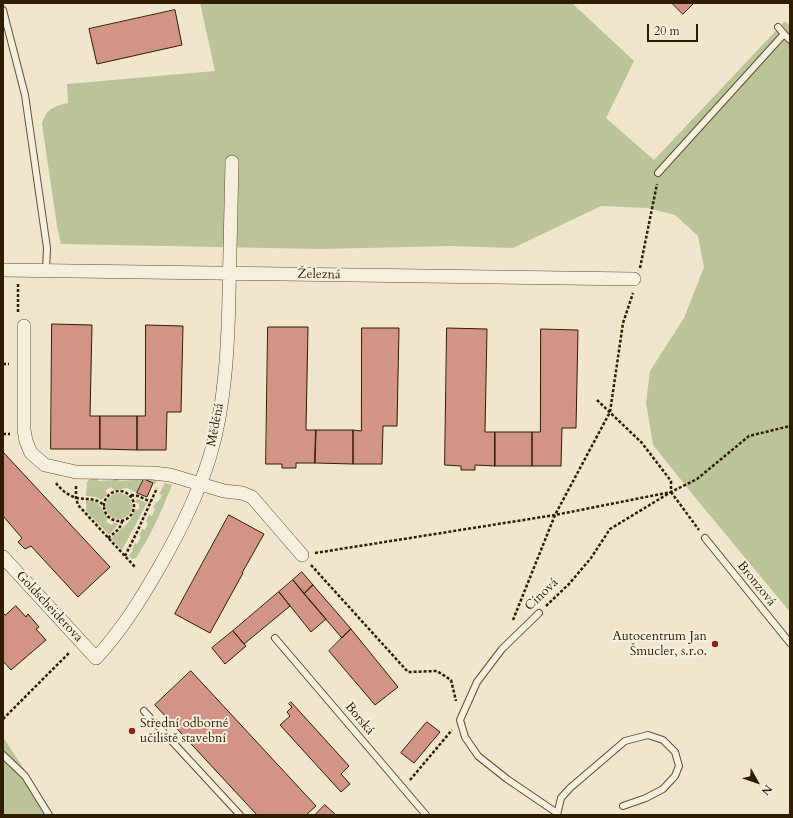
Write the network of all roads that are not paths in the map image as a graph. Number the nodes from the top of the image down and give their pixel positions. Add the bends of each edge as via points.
1 (3, 10) edge
2 (778, 27) dead end
3 (784, 34) junction
4 (790, 40) edge
5 (232, 162) dead end
6 (658, 173) road end
7 (3, 270) edge
8 (46, 271) junction
9 (230, 274) junction
10 (636, 279) road end
11 (24, 326) road end
12 (200, 484) junction
13 (705, 538) road end
14 (302, 555) road end
15 (3, 557) edge
16 (539, 614) road end
17 (275, 638) dead end
18 (790, 643) edge
19 (96, 658) joint
20 (144, 711) dead end
21 (3, 756) edge
22 (623, 806) dead end
23 (557, 814) edge
24 (49, 815) edge
25 (240, 815) edge
26 (426, 815) edge

1 - 8 lane via 25,95 47,248
2 - 3 lane
3 - 4 lane
3 - 6 lane
5 - 9 street, Měděná
7 - 8 street, Železná
8 - 9 street, Železná
9 - 10 street, Železná
9 - 12 street, Měděná via 224,383 217,427
11 - 12 street via 24,430 32,453 46,465 76,472 162,474
12 - 14 street via 252,497
12 - 19 street, Měděná via 184,521 146,590 131,615
13 - 18 lane, Bronzová
15 - 19 street, Goldscheiderova
16 - 23 lane, Cínová via 502,649 477,682 460,720 465,737 478,756
17 - 26 lane, Borská
20 - 25 lane
21 - 24 lane via 25,776
22 - 23 lane via 662,789 675,776 679,766 675,752 663,740 648,734 626,742 570,788 561,798

